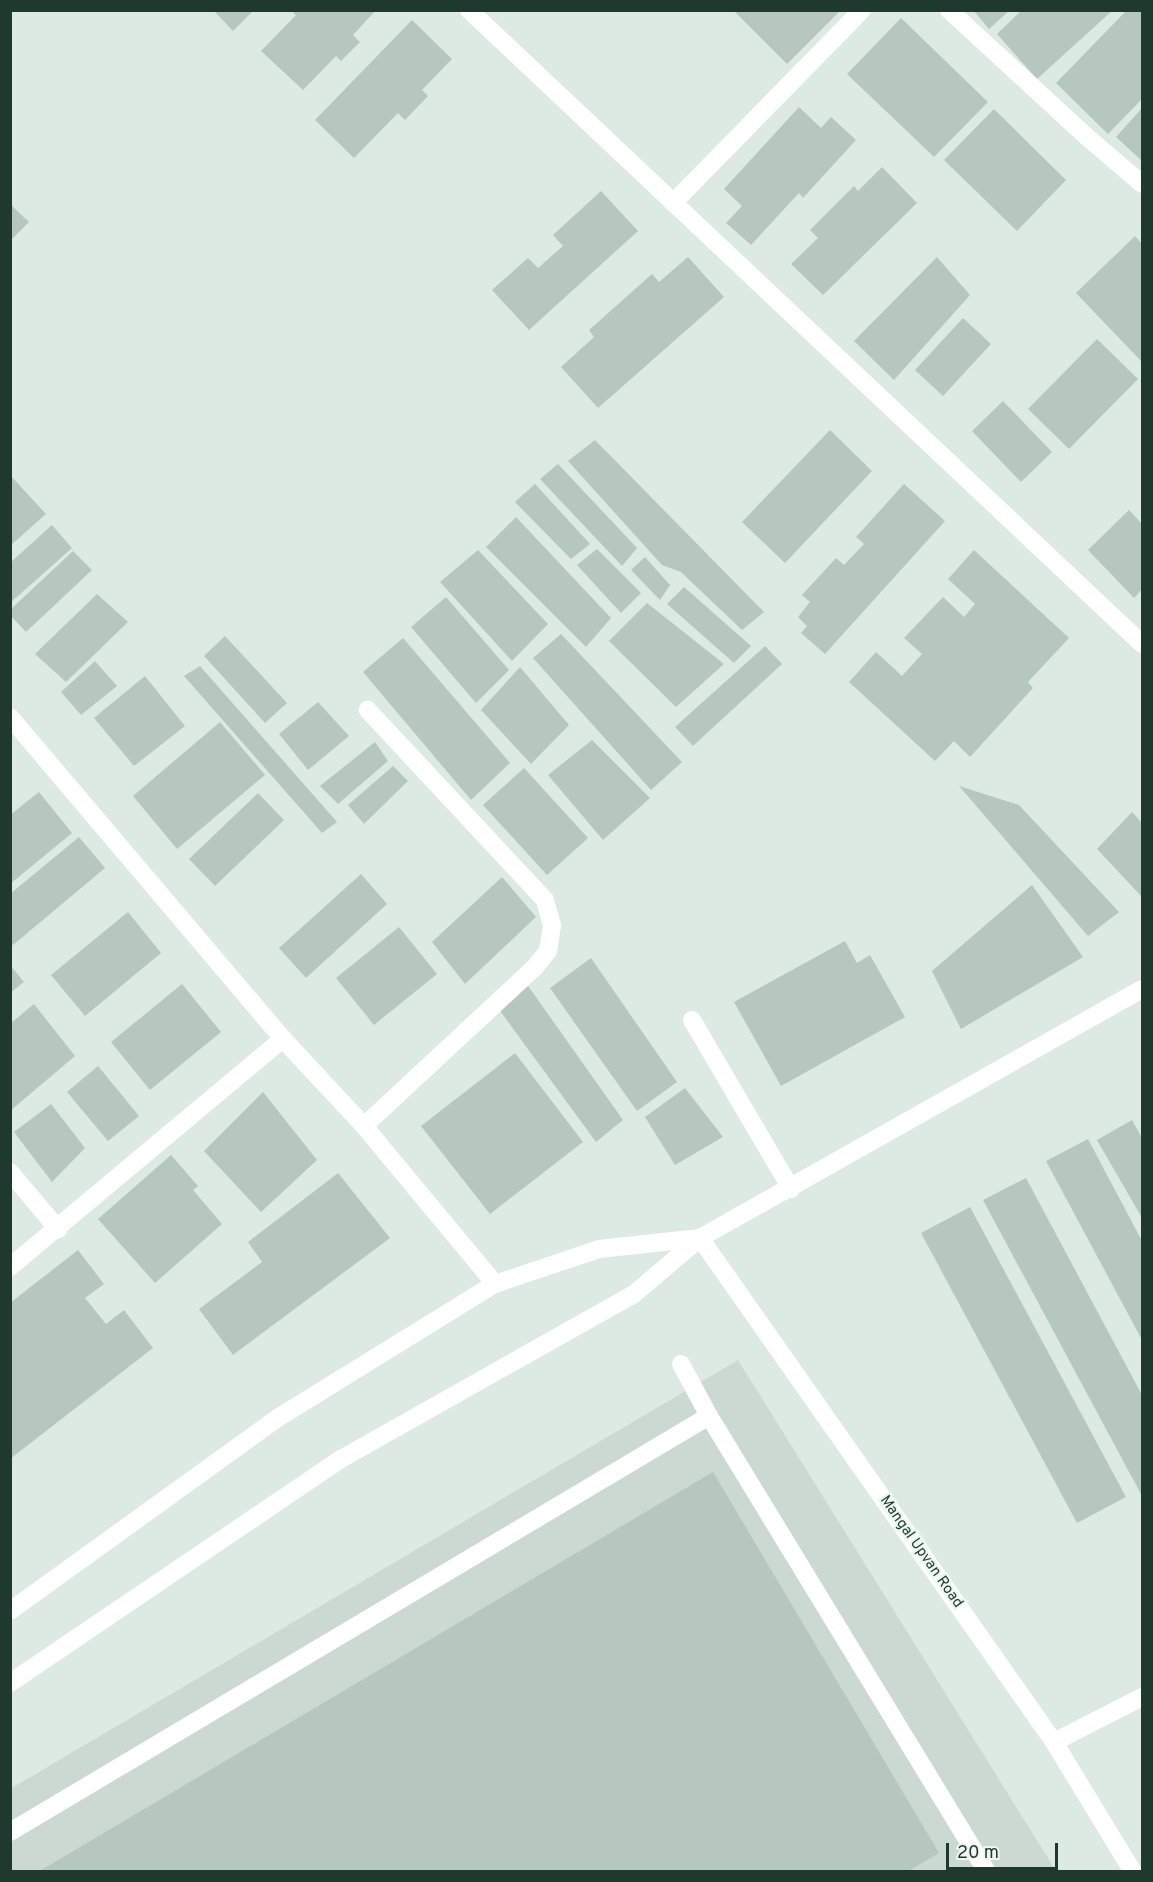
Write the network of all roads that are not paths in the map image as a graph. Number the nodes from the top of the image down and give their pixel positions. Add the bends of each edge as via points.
1 (469, 10) edge
2 (862, 10) edge
3 (949, 10) edge
4 (1143, 184) edge
5 (673, 203) junction
6 (1143, 644) edge
7 (368, 710) dead end
8 (10, 717) edge
9 (1143, 989) edge
10 (692, 1020) dead end
11 (283, 1039) junction
12 (364, 1126) junction
13 (10, 1172) edge
14 (791, 1189) junction
15 (58, 1229) junction
16 (700, 1239) junction
17 (10, 1267) edge
18 (495, 1284) junction
19 (681, 1364) dead end
20 (709, 1416) junction
21 (10, 1611) edge
22 (10, 1683) edge
23 (1143, 1696) edge
24 (1054, 1742) junction
25 (10, 1832) edge
26 (987, 1872) edge
27 (1133, 1872) edge

1 - 5 street
2 - 5 street
3 - 4 street
5 - 6 street
7 - 12 street via 545,900 552,925 548,951 535,967
8 - 11 street
9 - 14 street
10 - 14 street
11 - 12 street
11 - 15 street
12 - 18 street
13 - 15 street
14 - 16 street
15 - 17 street
16 - 18 street via 599,1249
16 - 22 street via 634,1294 341,1459
16 - 24 street, Mangal Upvan Road
18 - 21 street via 276,1419
19 - 20 street
20 - 25 street
20 - 26 street
23 - 24 street
24 - 27 street, Mangal Upvan Road

